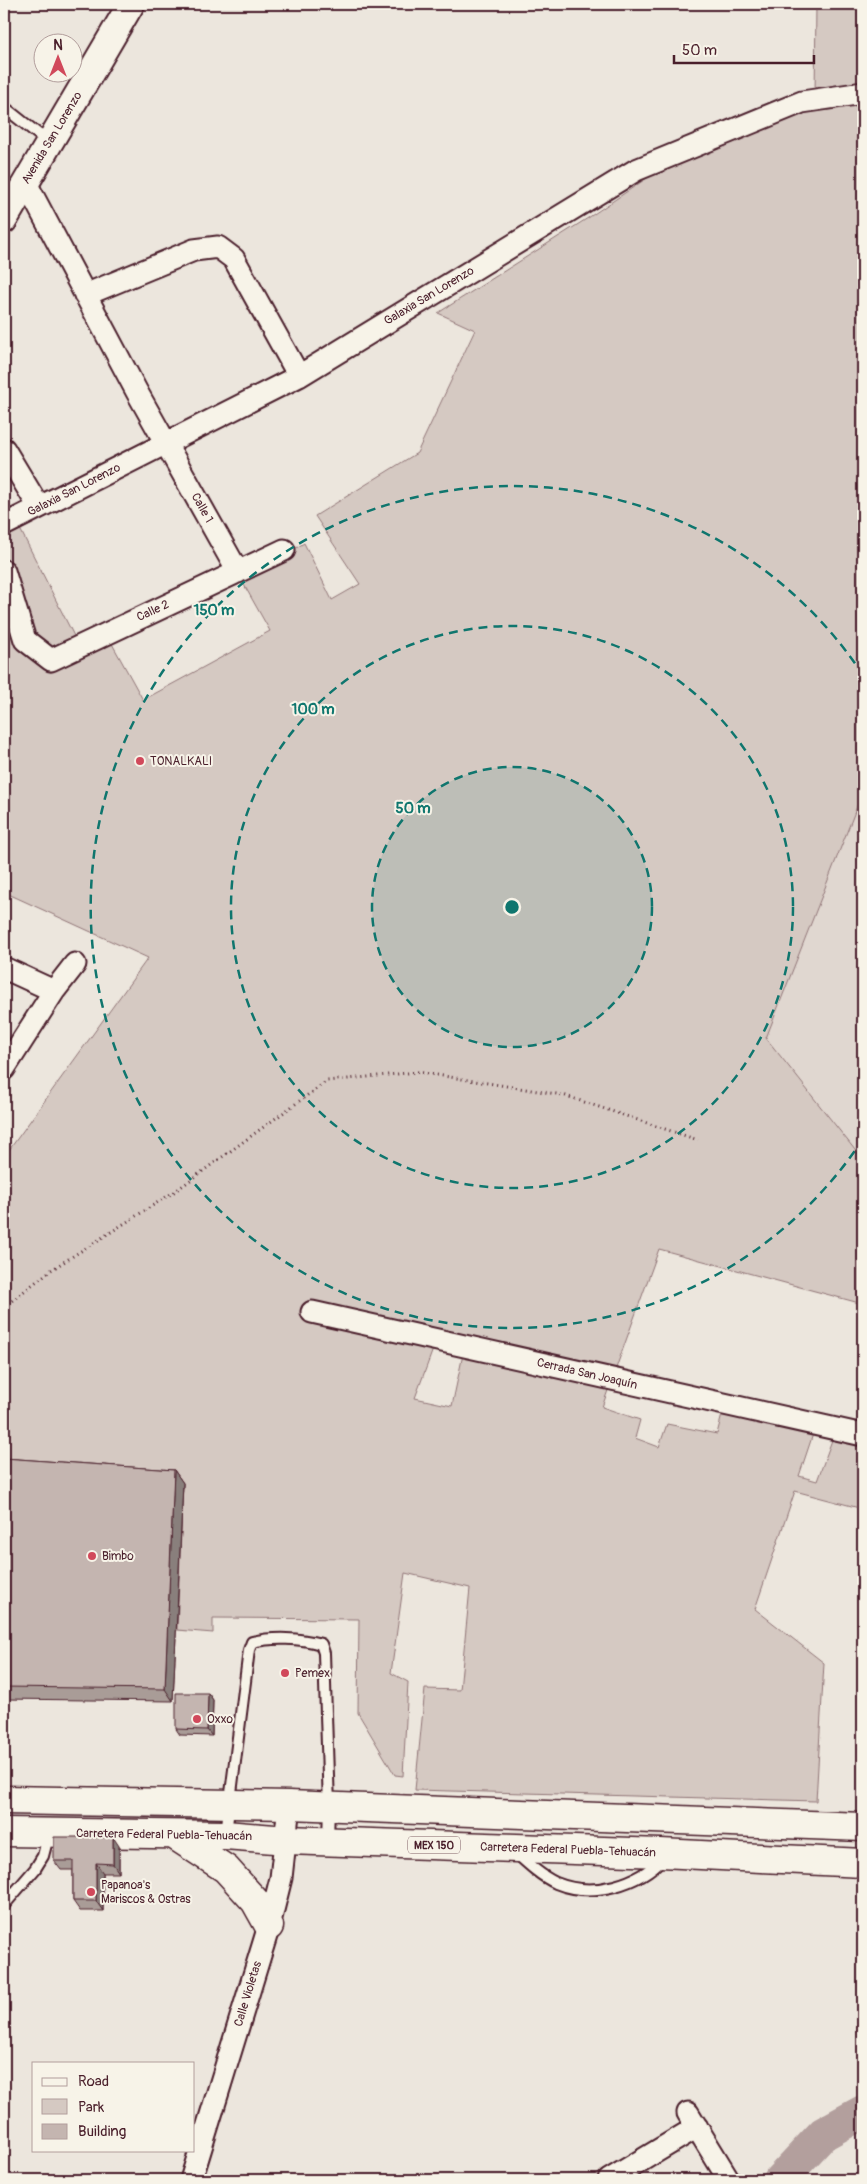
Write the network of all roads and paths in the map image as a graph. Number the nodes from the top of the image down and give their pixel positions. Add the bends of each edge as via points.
1 (131, 4) edge
2 (863, 93) edge
3 (4, 107) edge
4 (49, 143) junction
5 (26, 183) junction
6 (4, 220) edge
7 (86, 294) junction
8 (299, 376) junction
9 (166, 444) junction
10 (4, 449) edge
11 (39, 507) junction
12 (4, 526) edge
13 (284, 550) dead end
14 (4, 571) edge
15 (238, 572) junction
16 (74, 964) dead end
17 (4, 968) edge
18 (54, 991) junction
19 (4, 1069) edge
20 (698, 1140) dead end
21 (4, 1307) edge
22 (312, 1312) dead end
23 (863, 1435) edge
24 (4, 1800) edge
25 (230, 1803) junction
26 (290, 1805) junction
27 (329, 1806) junction
28 (863, 1828) edge
29 (4, 1832) edge
30 (49, 1832) junction
31 (174, 1834) junction
32 (225, 1835) junction
33 (287, 1840) junction
34 (328, 1841) junction
35 (509, 1848) junction
36 (668, 1853) junction
37 (863, 1862) edge
38 (4, 1905) edge
39 (269, 1926) junction
40 (191, 2180) edge
41 (609, 2180) edge
42 (729, 2180) edge

1 - 4 street, Avenida San Lorenzo
2 - 8 street, Galaxia San Lorenzo via 802,102 636,170
3 - 4 lane
4 - 5 street, Avenida San Lorenzo
5 - 6 street, Avenida San Lorenzo
5 - 7 street, Calle 1
7 - 8 street via 194,250 218,247 234,259
7 - 9 street, Calle 1
8 - 9 street, Galaxia San Lorenzo
9 - 11 street, Galaxia San Lorenzo
9 - 15 street, Calle 1
10 - 11 street
11 - 12 street, Galaxia San Lorenzo
13 - 15 street, Calle 2
14 - 15 street, Calle 2 via 24,640 51,660
16 - 18 street
17 - 18 street
18 - 19 street
20 - 21 path via 563,1096 418,1072 327,1081 174,1192 51,1270
22 - 23 street, Cerrada San Joaquín
24 - 25 main road
25 - 26 main road
25 - 27 lane via 249,1650 252,1642 264,1639 310,1641 320,1644 324,1653
25 - 32 lane
26 - 27 main road
26 - 33 street, Calle Violetas
27 - 28 main road
27 - 34 lane
29 - 30 main road, Carretera Federal Puebla-Tehuacán / MEX 150
30 - 31 main road, Carretera Federal Puebla-Tehuacán / MEX 150
30 - 38 lane via 43,1856 35,1869
31 - 32 main road, Carretera Federal Puebla-Tehuacán / MEX 150
31 - 39 main road via 226,1869 255,1901
32 - 33 main road, Carretera Federal Puebla-Tehuacán / MEX 150
33 - 34 main road, Carretera Federal Puebla-Tehuacán / MEX 150
33 - 39 street, Calle Violetas
34 - 35 main road, Carretera Federal Puebla-Tehuacán / MEX 150
35 - 36 main road, Carretera Federal Puebla-Tehuacán / MEX 150
35 - 36 lane via 540,1874 558,1884 580,1888 602,1888 630,1882 653,1868
36 - 37 main road, Carretera Federal Puebla-Tehuacán / MEX 150
39 - 40 street, Calle Violetas
41 - 42 street via 692,2120

